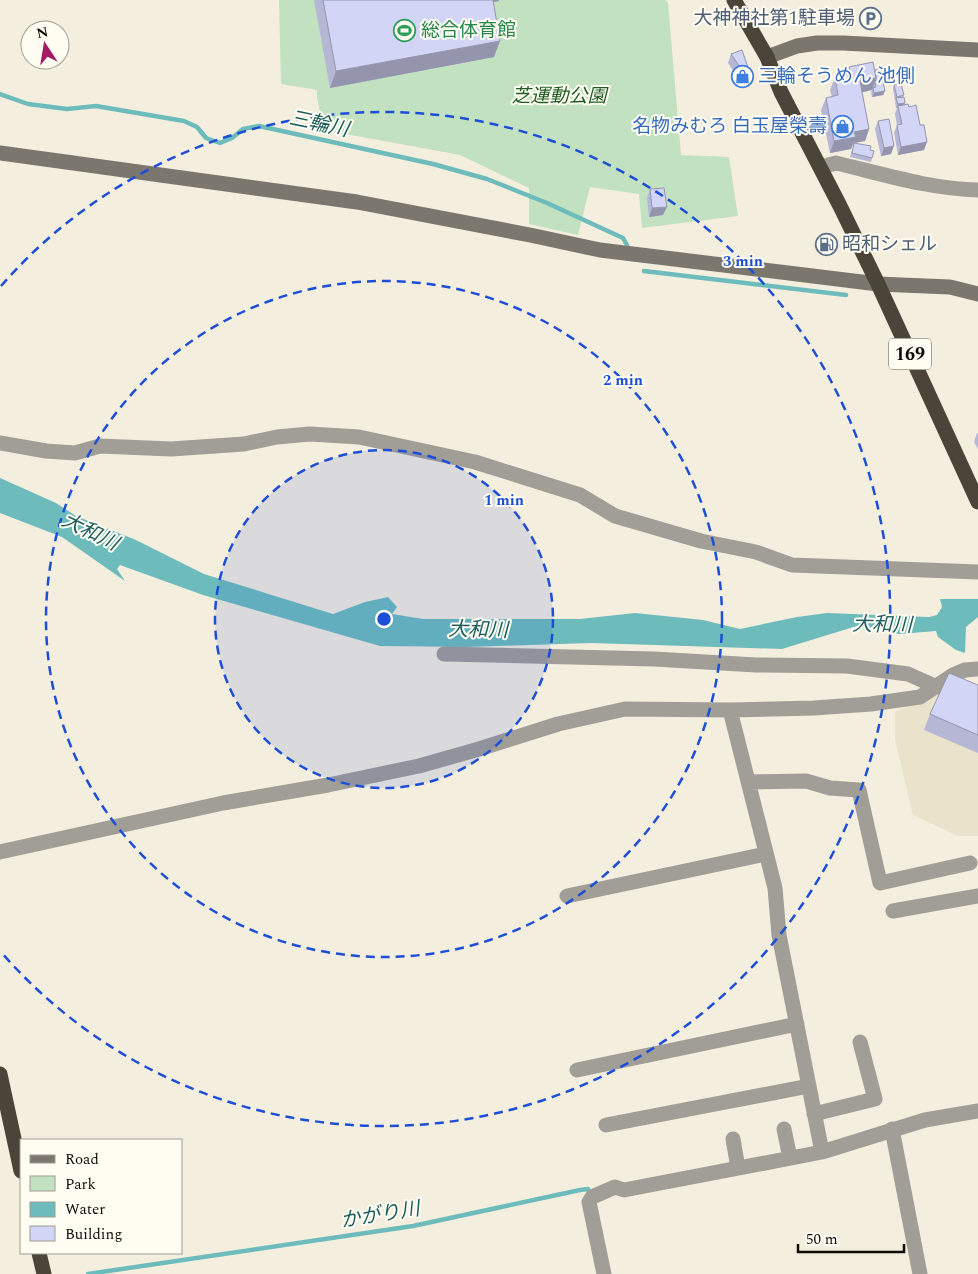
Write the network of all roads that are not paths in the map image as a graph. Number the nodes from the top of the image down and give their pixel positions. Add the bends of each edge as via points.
1 (734, 0) edge
2 (978, 50) edge
3 (766, 57) junction
4 (0, 153) edge
5 (821, 167) junction
6 (978, 190) edge
7 (878, 284) junction
8 (978, 294) edge
9 (0, 443) edge
10 (978, 502) edge
11 (978, 572) edge
12 (444, 654) dead end
13 (978, 669) edge
14 (937, 686) junction
15 (730, 710) junction
16 (748, 782) junction
17 (0, 852) edge
18 (766, 854) junction
19 (970, 863) dead end
20 (567, 896) dead end
21 (978, 896) edge
22 (893, 912) dead end
23 (797, 1024) junction
24 (860, 1042) dead end
25 (577, 1070) dead end
26 (0, 1074) edge
27 (809, 1086) junction
28 (978, 1111) edge
29 (814, 1114) junction
30 (606, 1125) dead end
31 (784, 1129) dead end
32 (892, 1129) junction
33 (733, 1139) dead end
34 (822, 1152) junction
35 (790, 1158) junction
36 (20, 1166) edge
37 (738, 1168) junction
38 (39, 1254) edge
39 (43, 1271) edge
40 (604, 1274) edge
41 (920, 1274) edge

1 - 3 highway, 169
2 - 3 street via 817,43
3 - 5 highway, 169
4 - 7 street via 357,202 600,250
5 - 6 street via 836,163 932,186
5 - 7 highway, 169
7 - 8 street via 950,288
7 - 10 highway, 169
9 - 11 street via 75,453 100,446 171,449 244,444 310,434 359,438 475,462 580,495 616,516 701,541 756,552 792,565
12 - 14 street via 847,666 908,674
13 - 14 street via 953,675
14 - 15 street via 920,697 871,704
15 - 16 street
15 - 17 street via 625,709 558,724 418,766 223,803
16 - 18 street
16 - 19 street via 806,781 830,788 859,790 880,883
18 - 20 street
18 - 23 street via 775,888 779,935
21 - 22 street
23 - 25 street
23 - 27 street
24 - 29 street via 876,1098
26 - 36 highway
27 - 29 street
27 - 30 street
28 - 32 street
29 - 34 street
31 - 35 street
32 - 34 street
32 - 41 street
33 - 37 street
34 - 35 street
35 - 37 street
37 - 40 street via 624,1190 615,1188 592,1197 589,1202
38 - 39 highway

